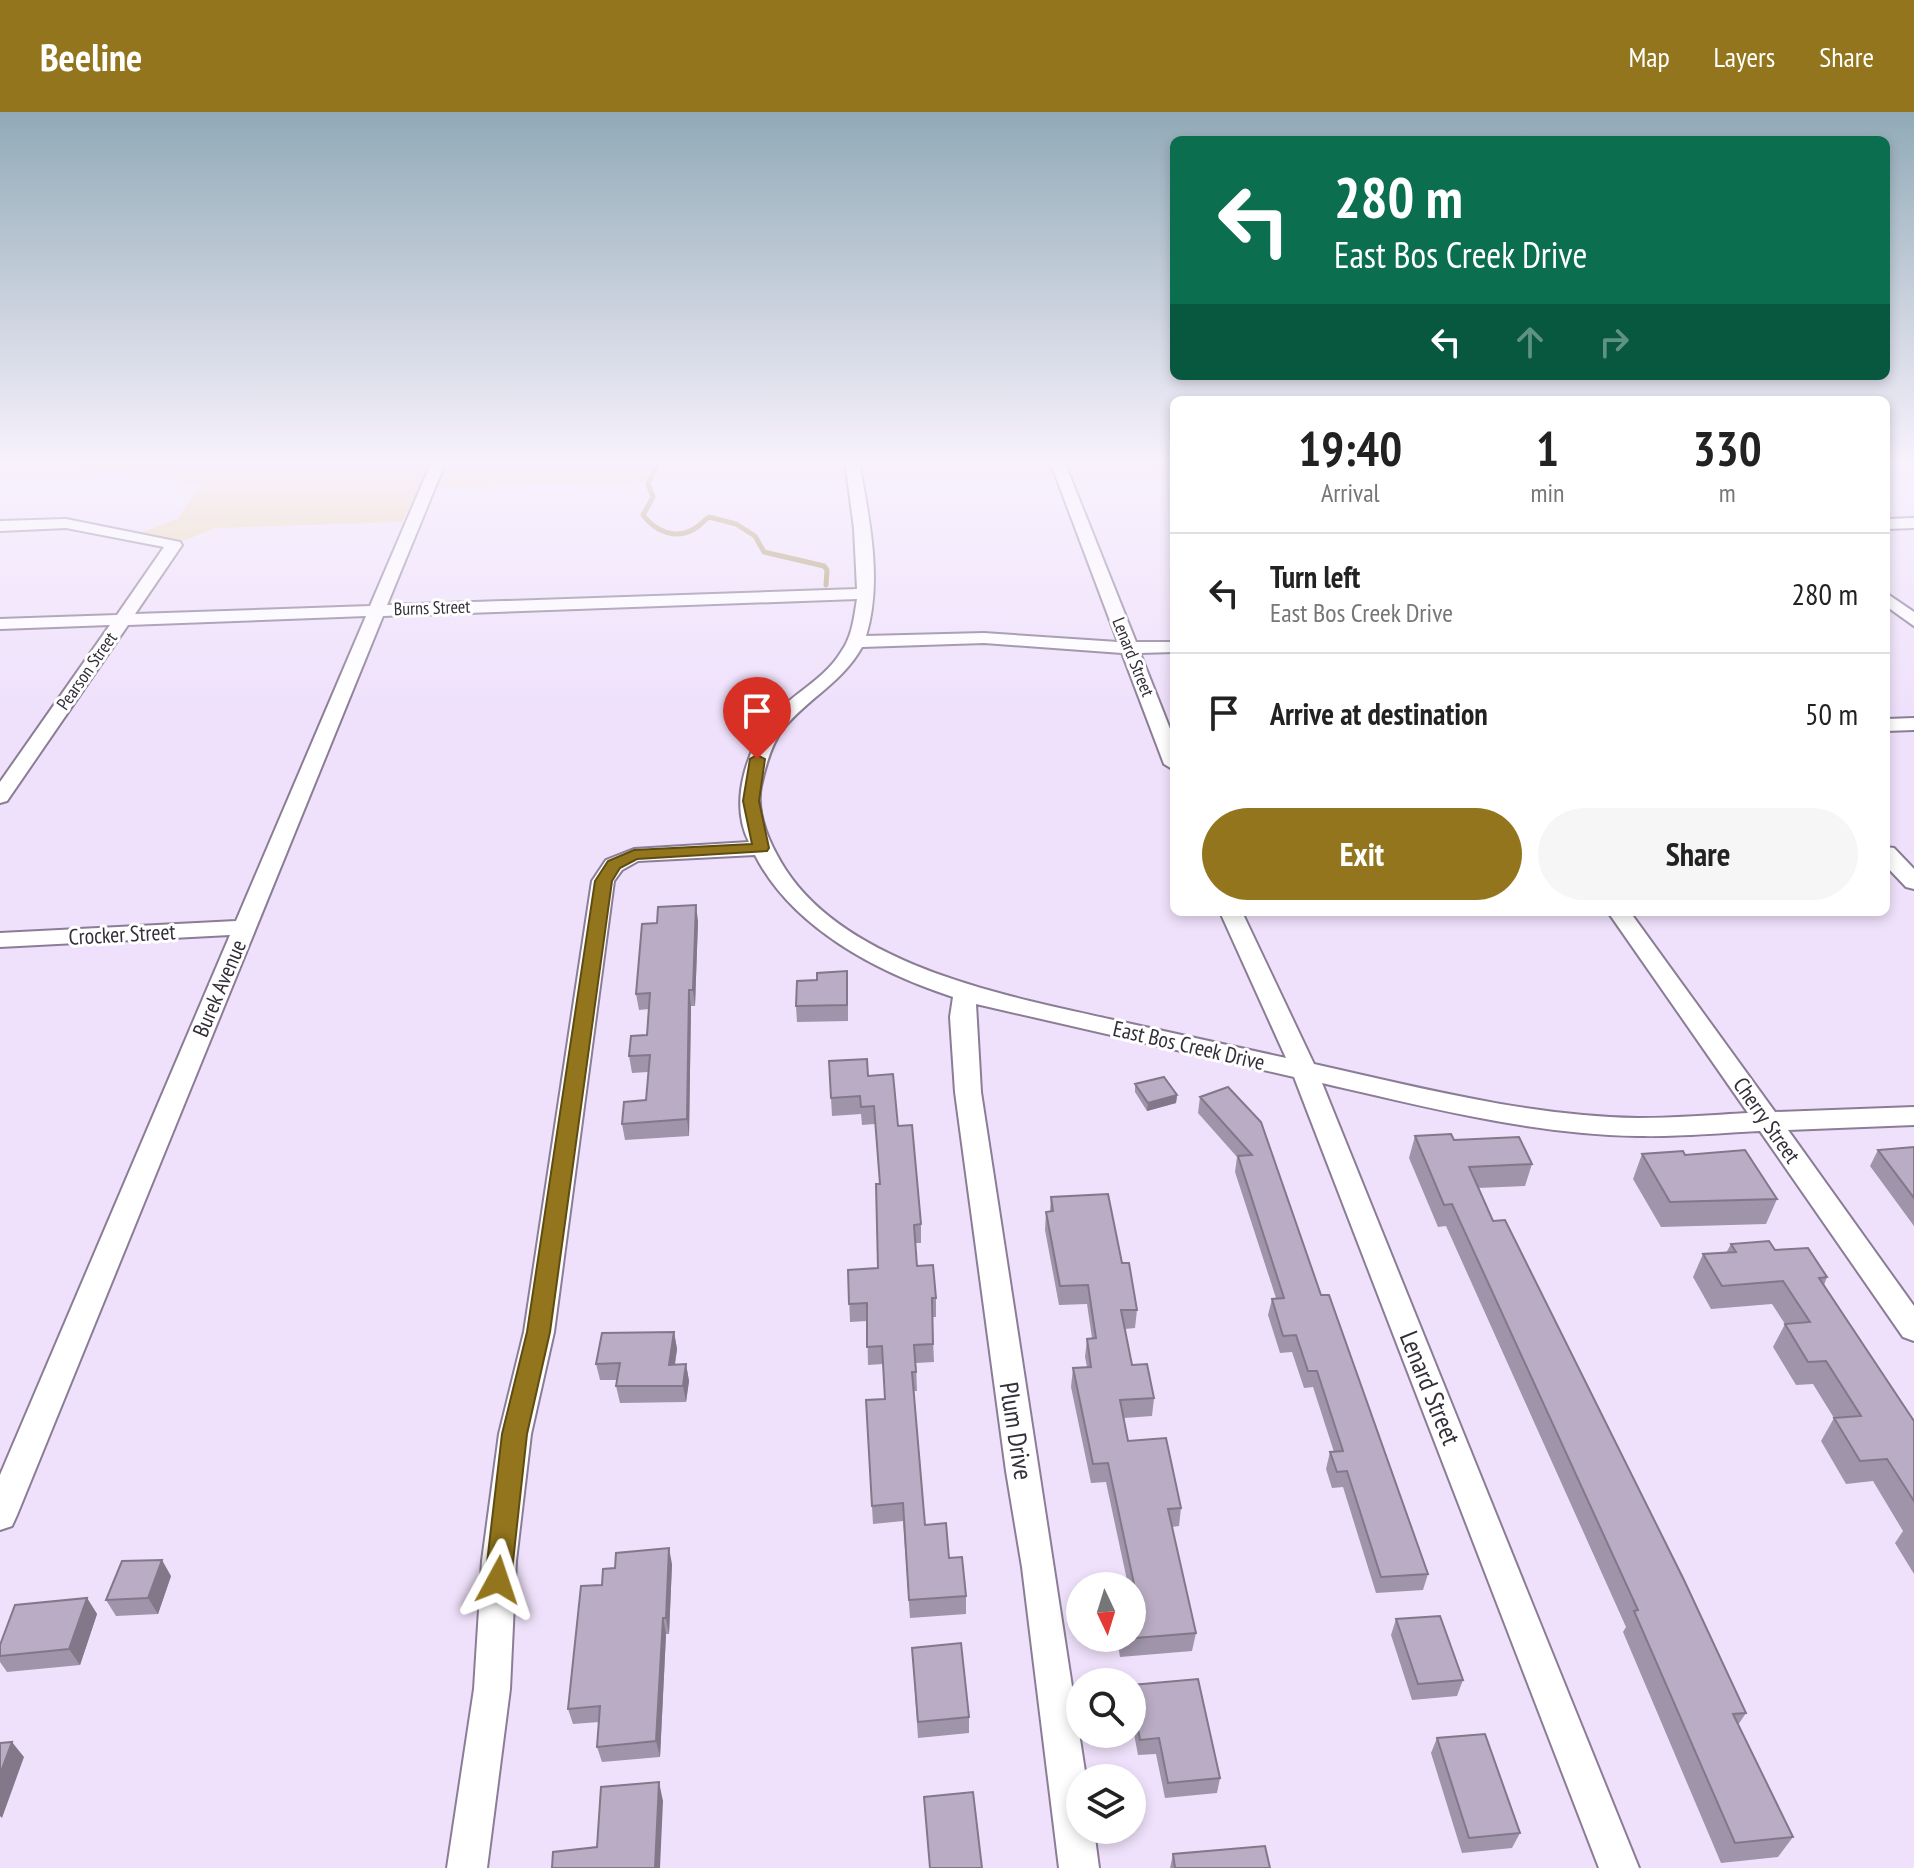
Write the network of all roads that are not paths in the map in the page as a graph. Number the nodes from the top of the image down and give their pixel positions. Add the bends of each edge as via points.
1 (166, 543) edge
2 (405, 543) edge
3 (860, 543) edge
4 (1089, 543) edge
5 (865, 594) junction
6 (1890, 601) edge
7 (377, 610) junction
8 (123, 620) junction
9 (1914, 621) edge
10 (0, 624) edge
11 (856, 642) junction
12 (1170, 647) edge
13 (1130, 649) junction
14 (1914, 724) edge
15 (1890, 725) edge
16 (1170, 754) edge
17 (0, 797) edge
18 (761, 848) junction
19 (1890, 857) edge
20 (1914, 882) edge
21 (1233, 916) edge
22 (1622, 916) edge
23 (245, 927) junction
24 (0, 940) edge
25 (965, 994) junction
26 (1305, 1072) junction
27 (1914, 1116) edge
28 (1769, 1123) junction
29 (1914, 1329) edge
30 (0, 1515) edge
31 (467, 1868) edge
32 (1079, 1868) edge
33 (1619, 1868) edge

1 - 8 street, Pearson Street via 174,545
2 - 7 street, Burek Avenue
3 - 5 street
4 - 13 street, Lenard Street
5 - 7 street, Burns Street
5 - 11 street
6 - 9 street
7 - 8 street, Burns Street
7 - 23 street, Burek Avenue
8 - 10 street, Burns Street
8 - 17 street, Pearson Street
11 - 13 street via 993,638
11 - 18 street, East Bos Creek Drive via 839,665 781,717 760,751 751,801
12 - 13 street
13 - 16 street, Lenard Street
14 - 15 street
18 - 25 street, East Bos Creek Drive via 790,890 826,923 893,965
18 - 31 street via 634,855 610,869 602,887 539,1332 515,1434 499,1561 492,1689
19 - 20 street
21 - 26 street, Lenard Street
22 - 28 street, Cherry Street
23 - 24 street, Crocker Street
23 - 30 street, Burek Avenue
25 - 26 street, East Bos Creek Drive
25 - 32 street, Plum Drive via 968,1092
26 - 28 street, East Bos Creek Drive via 1554,1121 1638,1127
26 - 33 street, Lenard Street
27 - 28 street, East Bos Creek Drive
28 - 29 street, Cherry Street

